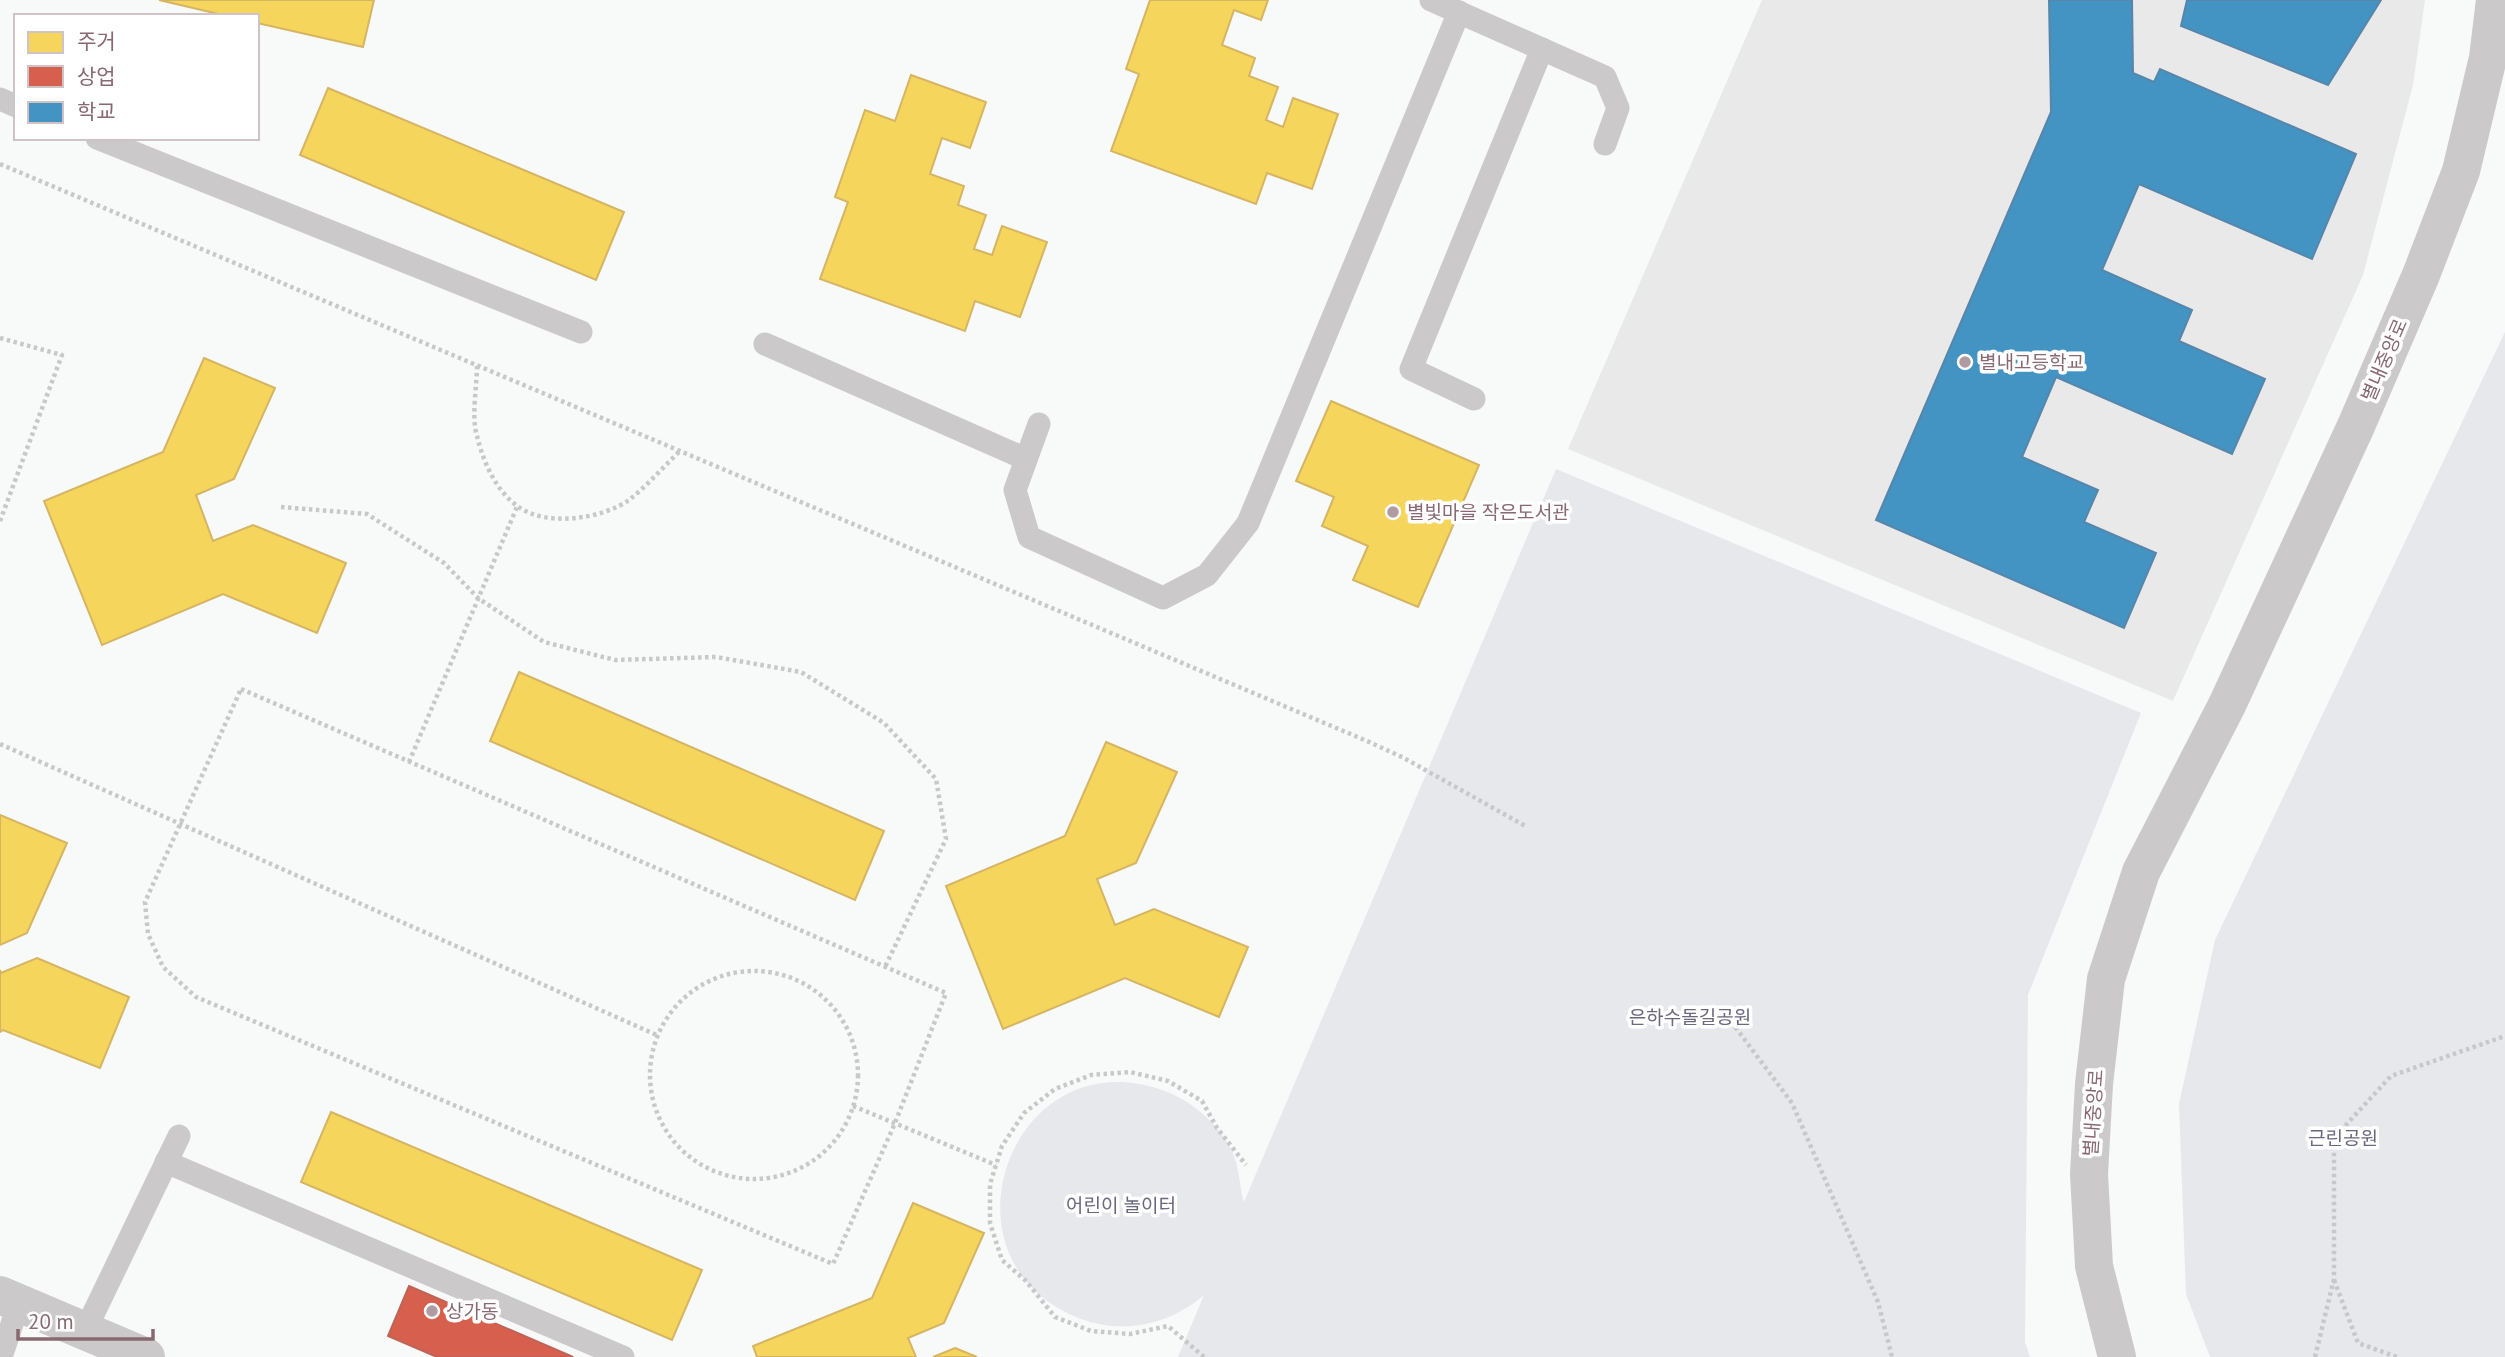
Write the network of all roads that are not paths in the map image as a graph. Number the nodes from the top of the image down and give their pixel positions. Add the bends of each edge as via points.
1 (1431, 0) edge
2 (2495, 0) edge
3 (1459, 12) junction
4 (1542, 49) junction
5 (102, 140) edge
6 (1605, 144) dead end
7 (581, 332) dead end
8 (765, 344) dead end
9 (1474, 399) dead end
10 (1038, 424) dead end
11 (1026, 459) junction
12 (178, 1136) dead end
13 (166, 1162) junction
14 (9, 1299) edge
15 (85, 1331) junction
16 (1, 1357) edge
17 (146, 1357) edge
18 (624, 1357) edge
19 (2117, 1357) edge

1 - 3 lane
2 - 19 street, 별내중앙로 via 2488,58 2456,184 2421,275 2227,705 2141,872 2106,979 2090,1161 2094,1266
3 - 4 lane
3 - 11 lane via 1248,523 1207,575 1163,598 1029,537 1015,489
4 - 6 lane via 1605,77 1618,108
4 - 9 lane via 1411,369
5 - 7 lane
8 - 11 lane
10 - 11 lane
12 - 13 lane
13 - 15 lane
13 - 18 lane
14 - 15 street
14 - 16 lane
15 - 17 street

